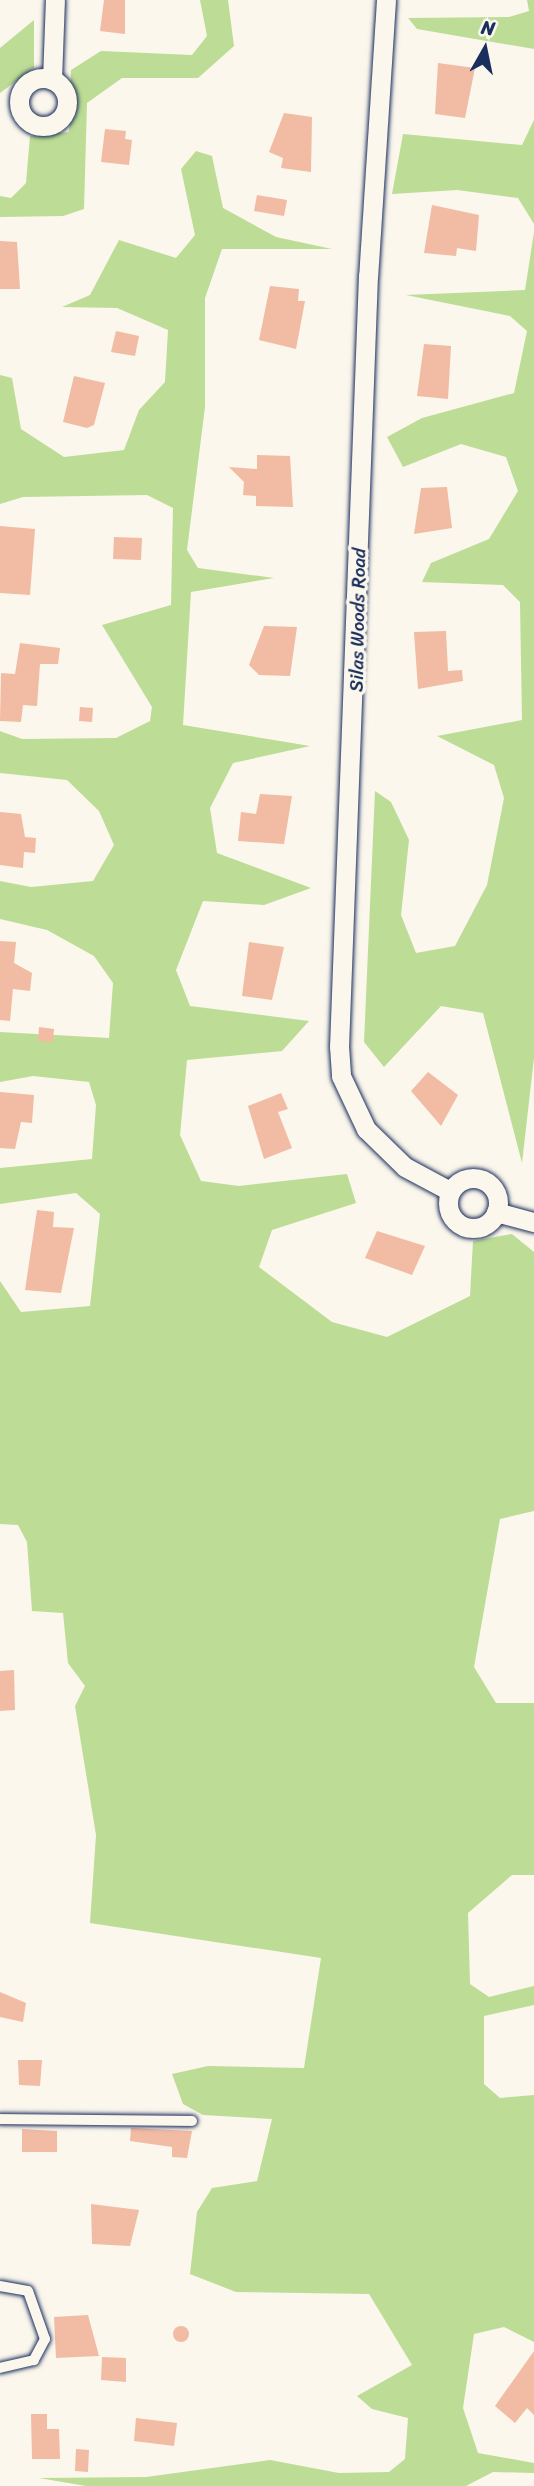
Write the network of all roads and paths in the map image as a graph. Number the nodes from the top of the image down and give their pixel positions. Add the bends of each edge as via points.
1 (55, 0) edge
2 (386, 0) edge
3 (52, 79) dead end
4 (450, 1191) junction
5 (496, 1212) junction
6 (534, 1222) edge
7 (0, 2119) edge
8 (192, 2121) dead end
9 (0, 2286) edge
10 (0, 2368) edge

1 - 3 street
2 - 4 street, Silas Woods Road via 368,275 355,735 339,1046 341,1076 366,1129 405,1167
4 - 5 street via 470,1178 485,1181 496,1193
4 - 5 street via 448,1207 463,1226 480,1227
5 - 6 street
7 - 8 lane
9 - 10 lane via 28,2291 45,2339 34,2360

